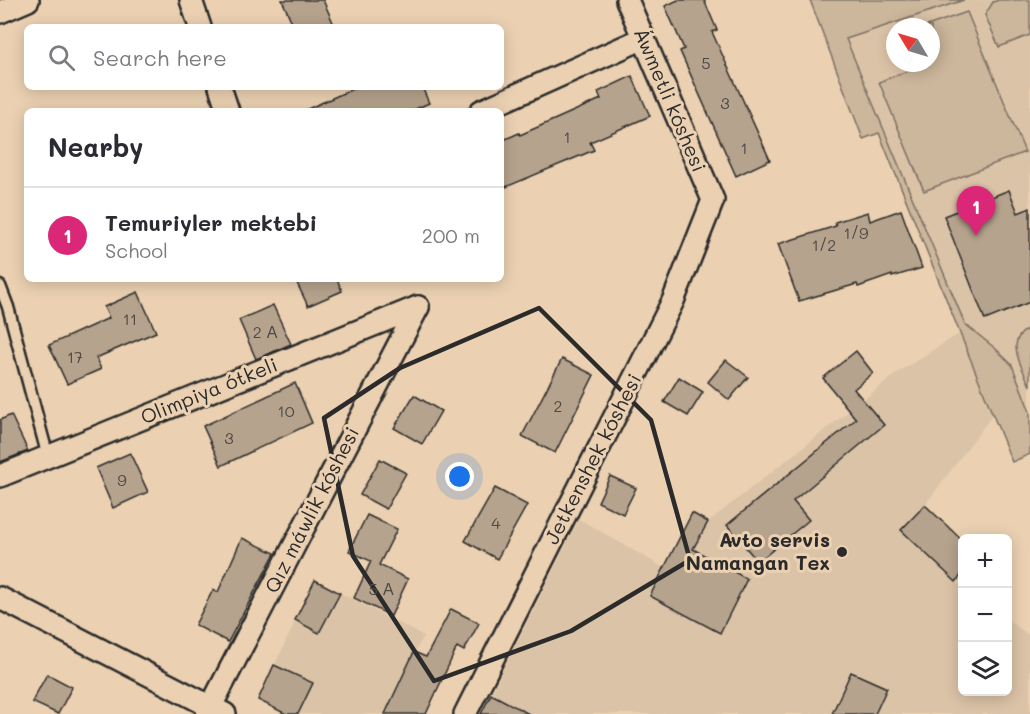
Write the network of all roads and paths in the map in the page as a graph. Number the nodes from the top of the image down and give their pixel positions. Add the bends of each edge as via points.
1 (28, 0) edge
2 (191, 0) edge
3 (627, 0) edge
4 (0, 12) edge
5 (199, 24) edge
6 (644, 38) junction
7 (221, 90) edge
8 (227, 108) edge
9 (488, 108) edge
10 (713, 200) joint
11 (0, 286) edge
12 (418, 307) joint
13 (48, 457) junction
14 (0, 476) edge
15 (0, 598) edge
16 (214, 712) edge
17 (465, 714) edge

1 - 4 street
2 - 5 street
3 - 6 street, Áwmetli kóshesi
6 - 9 street
6 - 10 street, Áwmetli kóshesi
7 - 8 street
10 - 17 street, Jetkenshek kóshesi via 673,301
11 - 13 lane
12 - 13 street, Olimpiya ótkeli
12 - 16 street, Qız máwlik kóshesi
13 - 14 street, Olimpiya ótkeli
15 - 16 street

